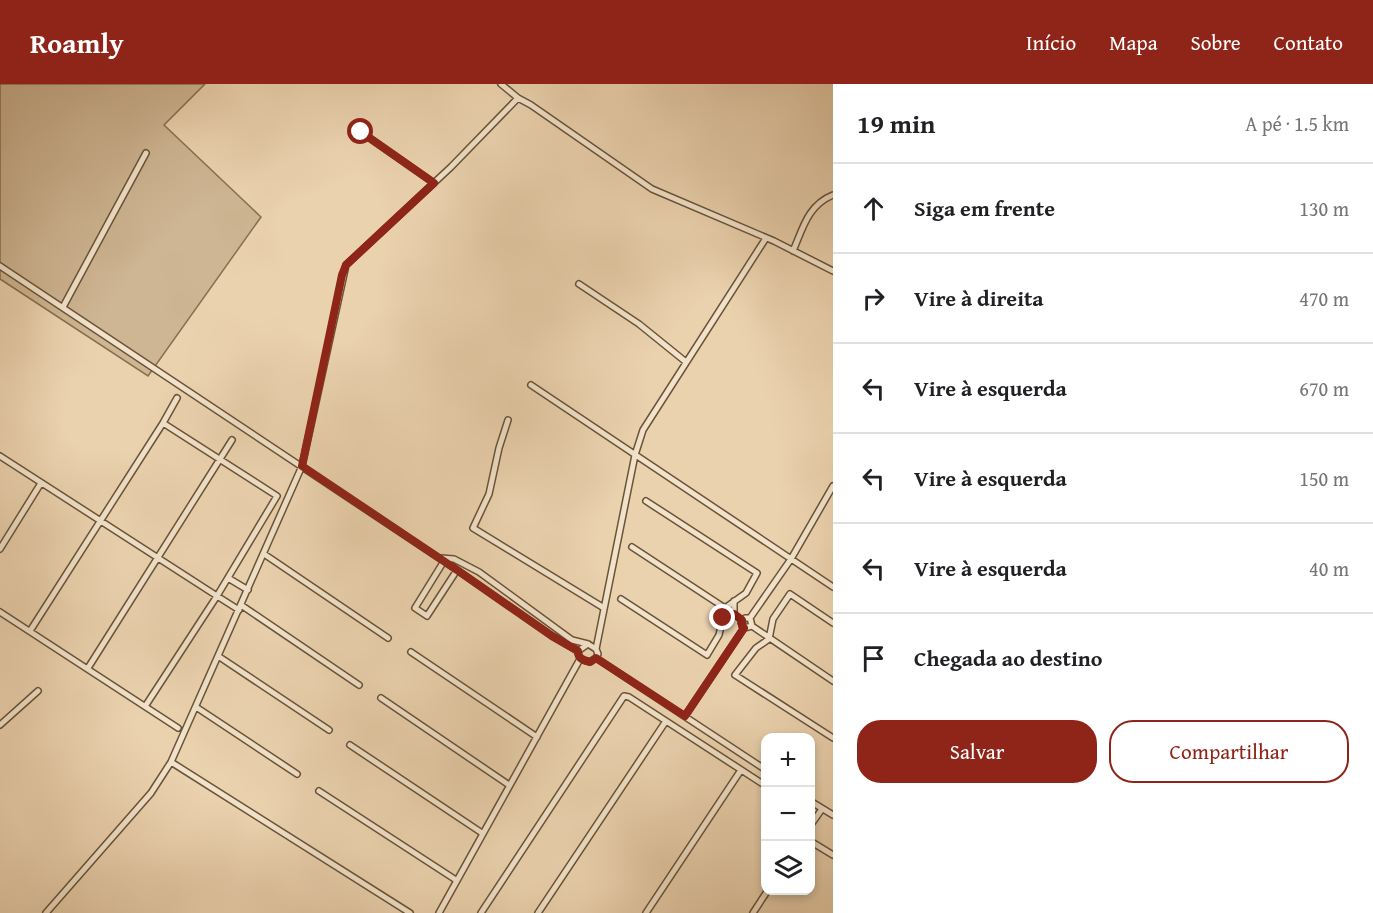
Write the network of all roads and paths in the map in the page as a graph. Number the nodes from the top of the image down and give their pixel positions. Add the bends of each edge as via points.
1 (501, 84) edge
2 (518, 98) junction
3 (361, 132) dead end
4 (146, 153) dead end
5 (434, 183) junction
6 (833, 195) edge
7 (766, 238) junction
8 (793, 251) junction
9 (0, 266) edge
10 (833, 271) edge
11 (579, 285) dead end
12 (63, 307) junction
13 (687, 362) junction
14 (531, 385) dead end
15 (177, 398) dead end
16 (508, 420) dead end
17 (163, 423) junction
18 (232, 440) dead end
19 (635, 455) junction
20 (0, 456) edge
21 (220, 459) junction
22 (302, 466) junction
23 (41, 483) junction
24 (833, 486) edge
25 (646, 501) dead end
26 (99, 520) junction
27 (632, 547) dead end
28 (0, 549) edge
29 (264, 554) junction
30 (158, 557) junction
31 (791, 559) junction
32 (442, 560) junction
33 (457, 570) junction
34 (435, 577) junction
35 (228, 578) junction
36 (447, 585) junction
37 (833, 587) edge
38 (248, 590) junction
39 (217, 596) junction
40 (621, 599) dead end
41 (734, 601) junction
42 (240, 607) junction
43 (604, 608) junction
44 (725, 608) junction
45 (0, 612) edge
46 (734, 614) junction
47 (723, 618) junction
48 (750, 618) junction
49 (742, 620) junction
50 (833, 623) edge
51 (752, 626) junction
52 (744, 628) junction
53 (30, 631) junction
54 (388, 638) dead end
55 (769, 639) junction
56 (588, 645) junction
57 (596, 649) junction
58 (578, 651) junction
59 (411, 652) dead end
60 (218, 656) junction
61 (596, 658) junction
62 (580, 659) junction
63 (88, 668) junction
64 (833, 681) edge
65 (358, 685) dead end
66 (38, 691) dead end
67 (381, 698) dead end
68 (146, 705) junction
69 (196, 707) junction
70 (685, 716) junction
71 (666, 721) junction
72 (0, 725) edge
73 (178, 728) dead end
74 (328, 730) dead end
75 (537, 737) junction
76 (833, 738) edge
77 (350, 745) dead end
78 (171, 762) junction
79 (761, 767) edge
80 (741, 770) junction
81 (297, 774) dead end
82 (761, 783) edge
83 (509, 785) junction
84 (319, 791) dead end
85 (815, 804) edge
86 (822, 809) junction
87 (833, 815) edge
88 (815, 816) edge
89 (482, 833) junction
90 (815, 844) edge
91 (833, 855) edge
92 (456, 880) junction
93 (765, 895) edge
94 (46, 913) edge
95 (410, 913) edge
96 (439, 913) edge
97 (481, 913) edge
98 (538, 913) edge
99 (646, 913) edge
100 (753, 913) edge

1 - 2 street
2 - 5 street
2 - 7 street via 652,189
3 - 5 street
4 - 12 street
5 - 22 street via 346,265
6 - 8 street via 820,200 808,216
7 - 8 street
7 - 13 street
8 - 10 street
9 - 12 street
11 - 13 street via 639,324
12 - 22 street
13 - 19 street via 644,430
14 - 19 street
15 - 17 street
16 - 43 street via 489,494 473,528
17 - 21 street
17 - 26 street
18 - 21 street
19 - 31 street
19 - 43 street
20 - 23 street
21 - 30 street
21 - 35 street via 277,496
22 - 29 street
22 - 32 street
23 - 26 street
23 - 28 street
24 - 31 street
25 - 41 street via 757,573 746,593
26 - 30 street
26 - 53 street
27 - 44 street
29 - 38 street
29 - 54 street
30 - 39 street
30 - 63 street
31 - 37 street
31 - 48 street
32 - 33 street
32 - 34 street
32 - 56 street via 454,559 478,572 572,640
33 - 36 street
33 - 58 street
34 - 36 street
34 - 36 street via 415,608 427,616
35 - 38 street
35 - 39 street
38 - 42 street
39 - 42 street
39 - 68 street
40 - 47 street via 707,655 719,635
41 - 44 street
41 - 46 street
42 - 60 street
42 - 65 street
43 - 57 street
44 - 47 street
45 - 53 street
46 - 47 street
46 - 49 street
48 - 49 street
48 - 51 street
49 - 52 street
50 - 55 street via 790,594 773,619
51 - 52 street
51 - 55 street
52 - 70 street
53 - 63 street
55 - 64 street
55 - 76 street via 756,648 735,675
56 - 57 street
56 - 58 street
57 - 61 street
58 - 62 street
59 - 75 street
60 - 69 street
60 - 74 street
61 - 62 street via 590,662
61 - 70 street
62 - 75 street
63 - 68 street
66 - 72 street
67 - 83 street
68 - 73 street
69 - 78 street
69 - 81 street
70 - 79 street
71 - 80 street
71 - 97 street via 624,696
71 - 98 street
75 - 83 street
77 - 89 street
78 - 94 street via 152,793
78 - 95 street
80 - 82 street
80 - 99 street
83 - 89 street
84 - 92 street
85 - 86 street
86 - 87 street
86 - 88 street
89 - 92 street
90 - 91 street
92 - 96 street
93 - 100 street

